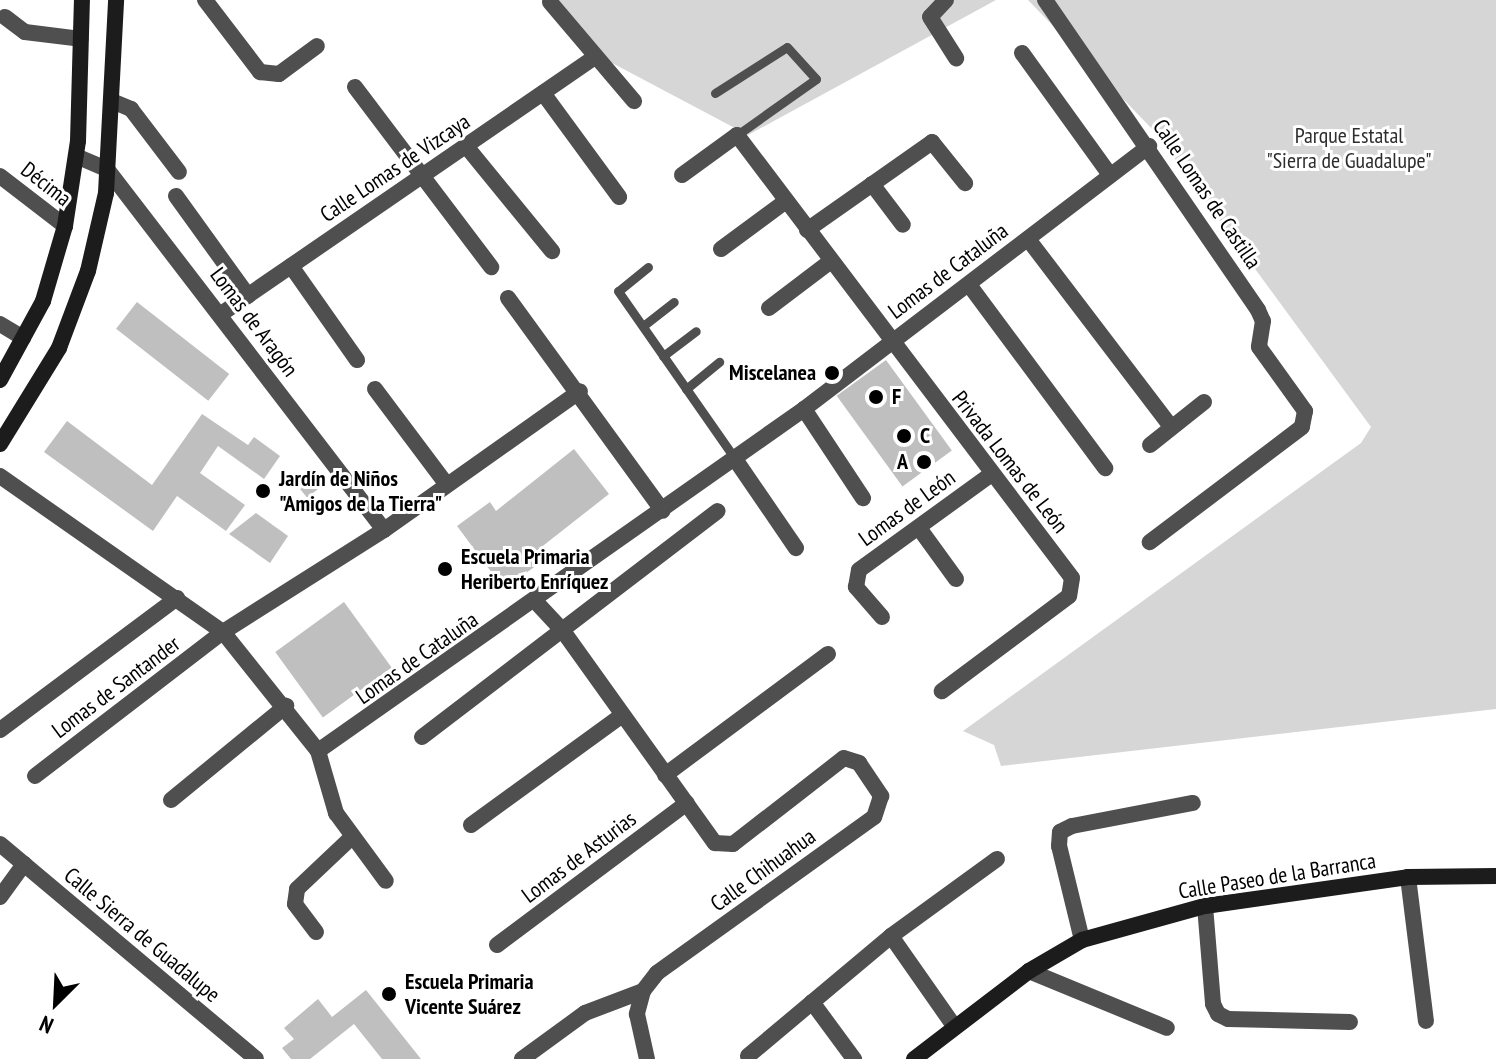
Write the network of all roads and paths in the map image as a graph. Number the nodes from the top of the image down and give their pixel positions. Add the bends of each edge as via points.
1 (82, 0) edge
2 (116, 0) edge
3 (205, 0) edge
4 (946, 0) edge
5 (1045, 0) edge
6 (550, 2) dead end
7 (5, 17) dead end
8 (81, 39) junction
9 (317, 46) dead end
10 (1022, 53) dead end
11 (594, 58) junction
12 (956, 58) dead end
13 (355, 87) dead end
14 (543, 93) junction
15 (715, 93) dead end
16 (112, 101) junction
17 (634, 101) dead end
18 (737, 135) junction
19 (466, 146) junction
20 (1149, 146) junction
21 (76, 156) junction
22 (107, 169) junction
23 (179, 172) dead end
24 (682, 175) dead end
25 (1110, 175) junction
26 (0, 176) edge
27 (421, 177) junction
28 (965, 183) dead end
29 (872, 184) junction
30 (176, 196) dead end
31 (619, 197) dead end
32 (786, 201) junction
33 (903, 225) dead end
34 (65, 226) junction
35 (807, 230) junction
36 (1028, 239) junction
37 (721, 249) dead end
38 (552, 251) dead end
39 (831, 261) junction
40 (291, 266) junction
41 (491, 267) dead end
42 (648, 267) dead end
43 (970, 286) junction
44 (248, 296) junction
45 (508, 298) dead end
46 (674, 302) dead end
47 (769, 308) dead end
48 (221, 314) junction
49 (0, 324) edge
50 (643, 326) junction
51 (696, 331) dead end
52 (23, 338) junction
53 (891, 342) junction
54 (663, 356) junction
55 (357, 360) dead end
56 (719, 362) dead end
57 (0, 380) edge
58 (375, 389) dead end
59 (686, 389) junction
60 (580, 391) junction
61 (1204, 402) dead end
62 (804, 409) junction
63 (1171, 427) junction
64 (0, 444) edge
65 (1150, 445) dead end
66 (735, 459) junction
67 (1105, 468) dead end
68 (990, 475) junction
69 (0, 476) edge
70 (447, 485) junction
71 (863, 498) dead end
72 (663, 511) junction
73 (718, 511) dead end
74 (919, 528) junction
75 (384, 530) junction
76 (1150, 542) dead end
77 (796, 548) dead end
78 (956, 579) dead end
79 (177, 598) junction
80 (536, 602) junction
81 (882, 617) dead end
82 (563, 631) junction
83 (223, 632) junction
84 (828, 654) dead end
85 (942, 691) dead end
86 (286, 706) junction
87 (621, 716) junction
88 (0, 730) edge
89 (422, 737) dead end
90 (318, 751) junction
91 (665, 775) junction
92 (35, 776) dead end
93 (171, 800) dead end
94 (687, 803) junction
95 (1193, 803) dead end
96 (471, 825) dead end
97 (352, 837) junction
98 (0, 844) edge
99 (997, 859) dead end
100 (24, 864) junction
101 (1496, 876) edge
102 (1408, 877) junction
103 (386, 881) dead end
104 (0, 897) edge
105 (1205, 906) junction
106 (316, 932) dead end
107 (891, 936) junction
108 (1082, 940) junction
109 (497, 945) dead end
110 (1029, 971) junction
111 (643, 991) junction
112 (812, 1002) junction
113 (1426, 1021) dead end
114 (1350, 1022) dead end
115 (954, 1026) junction
116 (1167, 1028) dead end
117 (748, 1056) dead end
118 (256, 1059) edge
119 (522, 1059) edge
120 (647, 1059) edge
121 (854, 1059) edge
122 (914, 1059) edge

1 - 8 street
2 - 16 street
3 - 9 street via 260,72 279,74
4 - 12 street via 930,17
5 - 20 street, Calle Lomas de Castilla
6 - 11 street
7 - 8 street via 25,32
8 - 21 street
10 - 25 street
11 - 14 street, Calle Lomas de Vizcaya
11 - 17 street
13 - 27 street
14 - 19 street, Calle Lomas de Vizcaya
14 - 31 street
15 - 18 lane via 787,47 816,79
16 - 22 street
16 - 23 street via 131,109
18 - 24 street
18 - 32 street, Privada Lomas de León
19 - 27 street, Calle Lomas de Vizcaya
19 - 38 street
20 - 25 street, Lomas de Cataluña
20 - 76 street, Calle Lomas de Castilla via 1258,310 1263,321 1259,347 1307,420
21 - 22 street, Lomas de Aragón
21 - 34 street
22 - 48 street, Lomas de Aragón
22 - 64 street via 88,271 64,335
25 - 36 street, Lomas de Cataluña
26 - 34 street, Décima
27 - 40 street, Calle Lomas de Vizcaya
27 - 41 street
28 - 29 street via 932,142
29 - 33 street
29 - 35 street
30 - 44 street
32 - 35 street, Privada Lomas de León
32 - 37 street
34 - 52 street via 43,301
35 - 39 street, Privada Lomas de León
36 - 43 street, Lomas de Cataluña
36 - 63 street
39 - 47 street
39 - 53 street, Privada Lomas de León
40 - 44 street, Calle Lomas de Vizcaya
40 - 55 street
42 - 50 lane via 618,291
43 - 53 street, Lomas de Cataluña
43 - 67 street
44 - 48 street, Calle Lomas de Vizcaya
45 - 60 street
46 - 50 lane
48 - 75 street, Lomas de Aragón
49 - 52 street
50 - 54 lane
51 - 54 lane
52 - 57 street
53 - 62 street, Lomas de Cataluña
53 - 68 street, Privada Lomas de León
54 - 59 lane
56 - 59 lane
58 - 70 street
59 - 66 lane
60 - 70 street
60 - 72 street
61 - 63 street
62 - 66 street, Lomas de Cataluña
62 - 71 street
63 - 65 street
66 - 72 street, Lomas de Cataluña
66 - 77 street
68 - 74 street, Lomas de León
68 - 85 street, Privada Lomas de León via 1072,578 1073,587 1069,596
69 - 79 street, Lomas de Santander
70 - 75 street
72 - 80 street, Lomas de Cataluña
73 - 82 street
74 - 78 street
74 - 81 street, Lomas de León via 854,579
75 - 83 street
79 - 83 street, Lomas de Santander
79 - 88 street, Lomas de Santander
80 - 82 street
80 - 90 street, Lomas de Cataluña
82 - 87 street
82 - 89 street
83 - 86 street, Lomas de Santander
83 - 92 street, Lomas de Santander
84 - 91 street
86 - 90 street, Lomas de Santander
86 - 93 street
87 - 91 street
87 - 96 street
90 - 97 street, Lomas de Santander via 329,795
91 - 94 street
94 - 109 street, Lomas de Asturias
94 - 111 street, Calle Chihuahua via 724,847 852,757 881,796 874,817 657,973
95 - 108 street via 1060,832
97 - 103 street, Lomas de Santander
97 - 106 street via 297,889 295,904
98 - 100 street, Calle Sierra de Guadalupe
99 - 107 street
100 - 104 street
100 - 118 street, Calle Sierra de Guadalupe
101 - 102 street, Calle Paseo de la Barranca
102 - 105 street, Calle Paseo de la Barranca
102 - 113 street
105 - 108 street, Calle Paseo de la Barranca
105 - 114 street via 1218,1014 1228,1019
107 - 112 street
107 - 115 street
108 - 110 street, Calle Paseo de la Barranca
110 - 115 street, Calle Paseo de la Barranca
110 - 116 street
111 - 119 street via 585,1013
111 - 120 street via 637,1014
112 - 117 street
112 - 121 street
115 - 122 street, Calle Paseo de la Barranca

